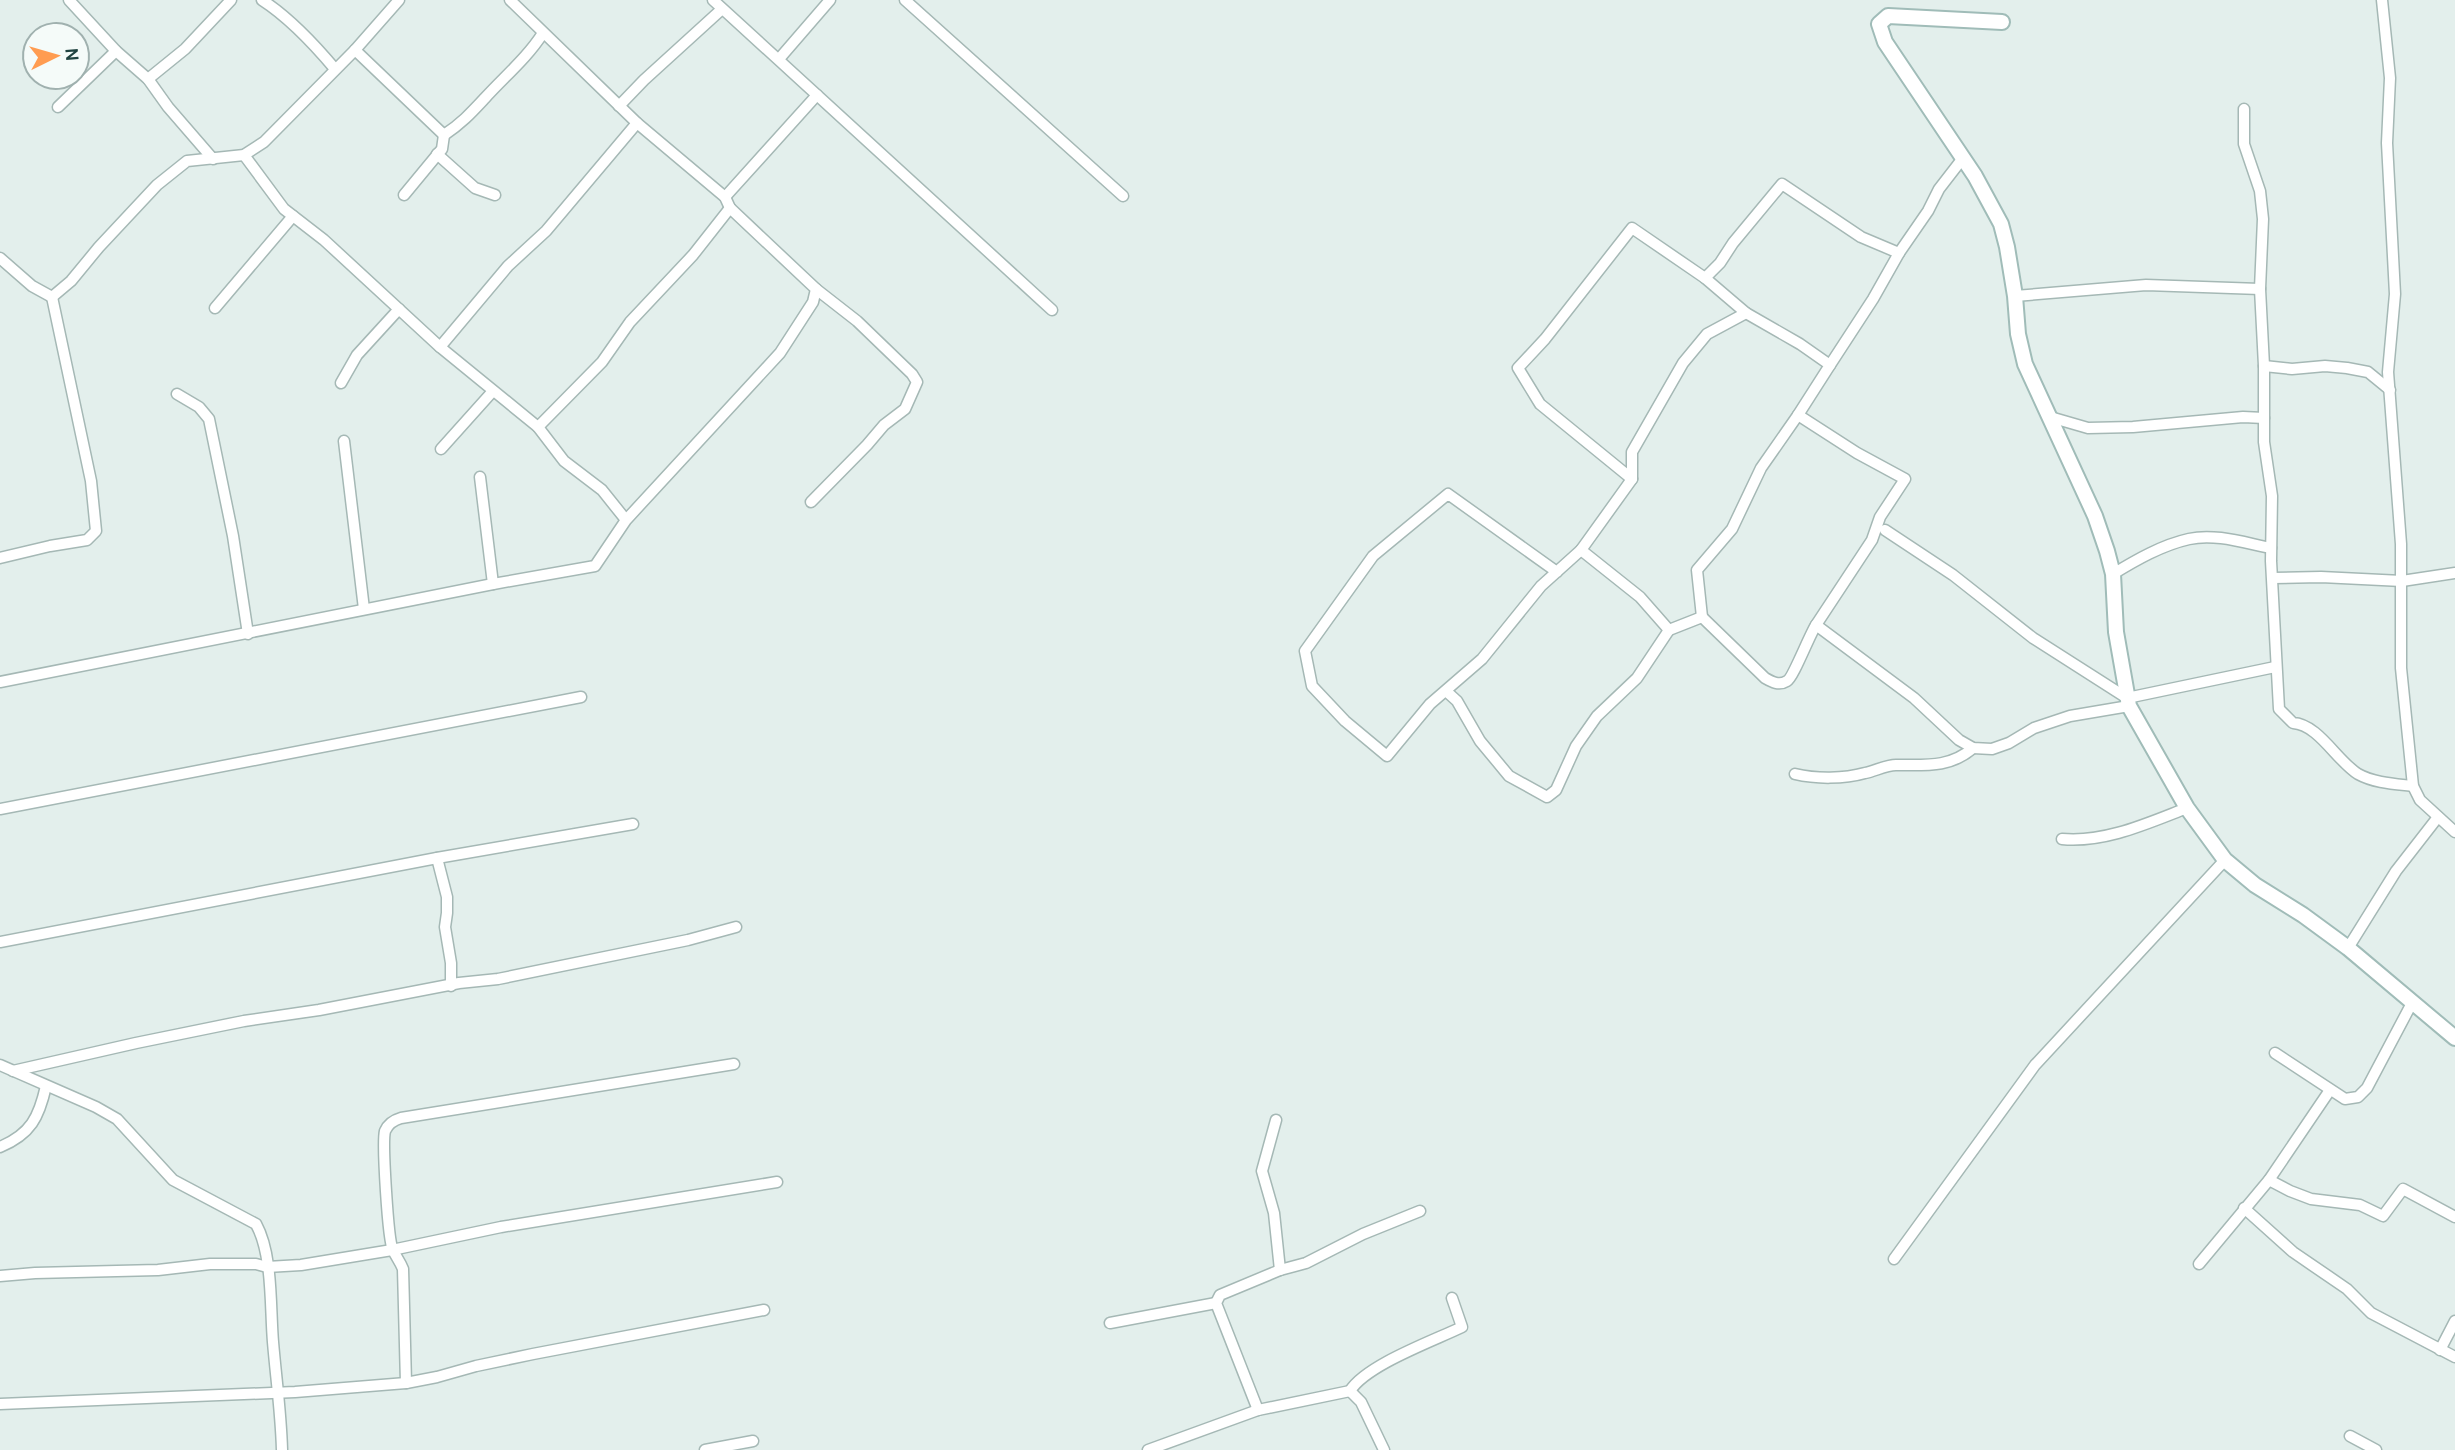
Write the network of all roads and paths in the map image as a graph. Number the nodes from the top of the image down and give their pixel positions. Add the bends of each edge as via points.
1 (69, 0) edge
2 (231, 0) edge
3 (262, 0) edge
4 (400, 0) edge
5 (510, 0) edge
6 (713, 0) edge
7 (830, 0) edge
8 (905, 0) edge
9 (2382, 0) edge
10 (722, 9) junction
11 (2003, 22) dead end
12 (543, 33) junction
13 (355, 50) junction
14 (116, 51) junction
15 (779, 59) junction
16 (335, 69) junction
17 (148, 79) junction
18 (817, 95) junction
19 (619, 106) junction
20 (58, 107) dead end
21 (2244, 108) dead end
22 (636, 123) junction
23 (444, 135) junction
24 (196, 141) junction
25 (437, 154) junction
26 (244, 155) junction
27 (1963, 158) junction
28 (213, 159) junction
29 (187, 161) junction
30 (404, 195) dead end
31 (495, 195) dead end
32 (1123, 196) dead end
33 (725, 197) junction
34 (730, 208) junction
35 (293, 216) junction
36 (1899, 253) junction
37 (0, 258) edge
38 (1705, 278) junction
39 (816, 289) junction
40 (2260, 289) junction
41 (2015, 296) junction
42 (52, 298) junction
43 (215, 308) dead end
44 (399, 309) junction
45 (1052, 310) dead end
46 (1746, 313) junction
47 (440, 347) junction
48 (1829, 365) junction
49 (2264, 366) junction
50 (341, 383) dead end
51 (2390, 390) junction
52 (493, 391) junction
53 (177, 394) dead end
54 (1798, 415) junction
55 (2050, 417) junction
56 (2264, 418) junction
57 (538, 427) junction
58 (344, 440) dead end
59 (441, 449) dead end
60 (481, 477) dead end
61 (1632, 479) junction
62 (811, 502) dead end
63 (626, 520) junction
64 (1885, 530) dead end
65 (2271, 548) junction
66 (1581, 550) junction
67 (0, 558) edge
68 (1557, 572) junction
69 (2455, 573) edge
70 (2113, 574) junction
71 (2273, 578) junction
72 (2402, 581) junction
73 (493, 584) junction
74 (364, 609) junction
75 (1702, 617) junction
76 (1816, 625) junction
77 (1669, 630) junction
78 (248, 634) junction
79 (2275, 667) junction
80 (0, 682) edge
81 (1446, 691) junction
82 (581, 697) dead end
83 (2128, 702) junction
84 (1973, 748) junction
85 (1795, 774) dead end
86 (2413, 786) junction
87 (2187, 808) junction
88 (0, 809) edge
89 (2438, 817) junction
90 (633, 824) dead end
91 (2455, 832) edge
92 (2062, 839) dead end
93 (437, 859) junction
94 (2225, 860) junction
95 (736, 927) dead end
96 (0, 942) edge
97 (2348, 948) junction
98 (451, 986) junction
99 (2413, 1002) junction
100 (2455, 1038) edge
101 (2275, 1053) dead end
102 (733, 1064) dead end
103 (0, 1065) edge
104 (13, 1071) junction
105 (46, 1086) junction
106 (2330, 1090) junction
107 (1276, 1120) dead end
108 (0, 1147) edge
109 (2269, 1180) junction
110 (777, 1182) dead end
111 (2244, 1208) junction
112 (1420, 1211) dead end
113 (2455, 1217) edge
114 (392, 1250) junction
115 (1894, 1259) dead end
116 (2199, 1264) dead end
117 (267, 1267) junction
118 (1280, 1270) junction
119 (0, 1276) edge
120 (1452, 1298) dead end
121 (1216, 1303) junction
122 (764, 1310) dead end
123 (2455, 1321) edge
124 (1110, 1323) dead end
125 (2440, 1350) junction
126 (2455, 1357) edge
127 (406, 1383) junction
128 (1350, 1391) junction
129 (279, 1392) junction
130 (0, 1404) edge
131 (1258, 1410) junction
132 (2350, 1436) dead end
133 (753, 1441) dead end
134 (282, 1450) edge
135 (705, 1450) edge
136 (1148, 1450) edge
137 (1384, 1450) edge
138 (2375, 1450) edge

1 - 14 street
2 - 17 street
3 - 16 street via 312,42
4 - 13 street
5 - 12 street
6 - 10 street
7 - 15 street
8 - 32 street
9 - 51 street via 2390,78 2387,143 2395,294
10 - 15 street
10 - 19 street
11 - 27 street via 1888,16 1879,24 1885,42
12 - 19 street
12 - 23 street via 464,122
13 - 16 street
13 - 23 street
14 - 17 street
14 - 20 street
15 - 18 street
16 - 26 street via 264,142
17 - 24 street
18 - 33 street
18 - 45 street
19 - 22 street
21 - 40 street via 2244,144 2260,191 2263,219
22 - 33 street
22 - 47 street
23 - 25 street
24 - 28 street
24 - 29 street
25 - 30 street
25 - 31 street via 475,188
26 - 28 street
26 - 35 street
27 - 36 street
27 - 41 street via 2001,224
28 - 29 street
29 - 42 street via 157,185
33 - 34 street
34 - 39 street
34 - 57 street via 630,322 602,362
35 - 43 street
35 - 44 street
36 - 38 street via 1861,237 1782,184
36 - 48 street
37 - 42 street
38 - 46 street
38 - 61 street via 1632,228 1518,368 1541,404
39 - 62 street via 858,321 917,382 905,409
39 - 63 street via 813,302 780,353
40 - 41 street via 2146,285
40 - 49 street
41 - 55 street via 2025,364
42 - 67 street via 91,481 96,531 87,540
44 - 47 street
44 - 50 street via 357,355
46 - 48 street
46 - 61 street via 1707,334 1683,363 1632,452
47 - 52 street
48 - 54 street
49 - 51 street via 2347,368 2368,372
49 - 56 street
51 - 72 street
52 - 57 street
52 - 59 street
53 - 78 street via 209,419
54 - 75 street via 1761,468 1732,529 1697,570
54 - 76 street via 1905,479 1880,517 1872,540
55 - 56 street via 2088,428
55 - 70 street via 2095,516
56 - 65 street via 2272,496
57 - 63 street via 564,461 602,490
58 - 74 street
60 - 73 street
61 - 66 street
63 - 73 street via 595,566
64 - 83 street
65 - 70 street via 2222,538 2190,538
65 - 71 street
66 - 68 street
66 - 77 street via 1640,597
68 - 81 street via 1482,659
68 - 81 street via 1448,494 1373,556 1305,651 1312,686 1387,756
69 - 72 street
70 - 83 street via 2116,632
71 - 72 street
71 - 79 street
72 - 86 street via 2401,668
73 - 74 street
74 - 78 street
75 - 76 street via 1776,684 1792,676
75 - 77 street
76 - 84 street
77 - 81 street via 1637,678 1597,716 1576,746 1556,790 1547,797 1509,776
78 - 80 street
79 - 83 street
79 - 86 street via 2279,709 2286,718 2302,723 2361,776
82 - 88 street
83 - 84 street via 2070,716 1992,749
83 - 87 street
84 - 85 street via 1952,762 1931,766 1895,765 1837,776
86 - 89 street
87 - 92 street via 2088,840
87 - 94 street
89 - 91 street
89 - 97 street via 2396,871
90 - 93 street
93 - 96 street
93 - 98 street via 447,897 444,927
94 - 97 street via 2255,886
94 - 115 street via 2035,1065
95 - 98 street
97 - 99 street
98 - 104 street via 244,1021
99 - 100 street
99 - 106 street via 2367,1088 2358,1097 2344,1099
101 - 106 street
102 - 114 street via 395,1120 385,1135
103 - 104 street
104 - 105 street
105 - 108 street via 30,1127
105 - 117 street via 117,1119 173,1180 256,1224
106 - 109 street
107 - 118 street via 1262,1171 1274,1213
109 - 111 street
109 - 113 street via 2311,1199 2360,1205 2383,1216 2403,1189
110 - 114 street via 501,1227
111 - 116 street
111 - 125 street via 2371,1312
112 - 118 street via 1306,1263
114 - 117 street
114 - 127 street via 403,1269
117 - 119 street via 210,1265
117 - 129 street
118 - 121 street via 1220,1295
120 - 128 street via 1462,1328 1360,1378
121 - 124 street
121 - 131 street
122 - 127 street
123 - 125 street
125 - 126 street
127 - 129 street
128 - 131 street
128 - 137 street via 1361,1402
129 - 130 street
129 - 134 street
131 - 136 street
132 - 138 street
133 - 135 street

